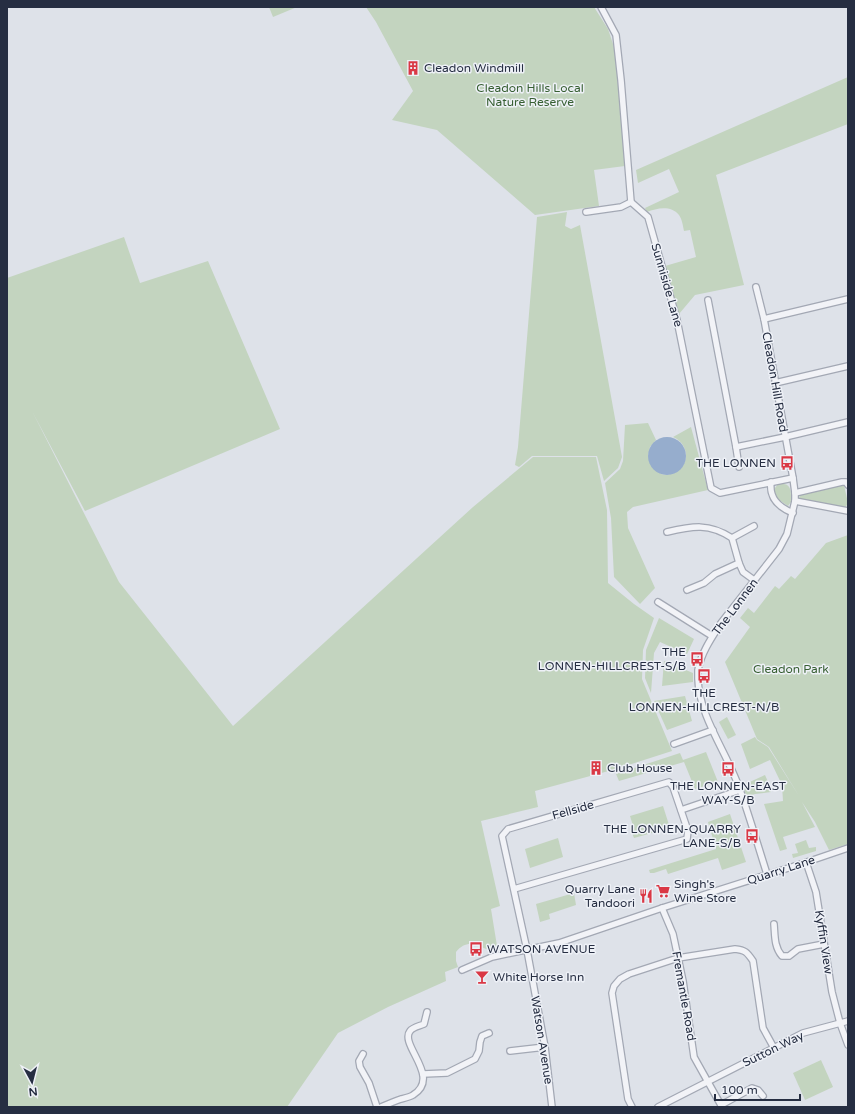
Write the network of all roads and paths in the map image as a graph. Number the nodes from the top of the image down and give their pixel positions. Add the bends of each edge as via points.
1 (602, 7) edge
2 (631, 202) junction
3 (586, 212) dead end
4 (756, 287) dead end
5 (848, 299) edge
6 (708, 300) dead end
7 (764, 319) junction
8 (848, 366) edge
9 (775, 383) junction
10 (848, 422) edge
11 (785, 437) junction
12 (736, 447) junction
13 (739, 467) dead end
14 (793, 478) junction
15 (770, 482) junction
16 (848, 485) edge
17 (795, 493) junction
18 (795, 501) junction
19 (848, 511) edge
20 (792, 513) junction
21 (754, 526) dead end
22 (667, 532) dead end
23 (732, 538) junction
24 (739, 563) junction
25 (754, 580) junction
26 (687, 590) dead end
27 (658, 602) dead end
28 (712, 636) junction
29 (713, 730) junction
30 (674, 744) dead end
31 (740, 790) junction
32 (681, 810) junction
33 (848, 848) edge
34 (806, 862) junction
35 (767, 874) junction
36 (514, 889) junction
37 (662, 908) junction
38 (774, 924) dead end
39 (824, 944) junction
40 (527, 950) junction
41 (678, 958) junction
42 (462, 970) dead end
43 (427, 1012) dead end
44 (848, 1021) edge
45 (840, 1023) junction
46 (489, 1033) dead end
47 (848, 1045) edge
48 (544, 1047) junction
49 (774, 1048) junction
50 (510, 1051) dead end
51 (363, 1054) dead end
52 (423, 1074) junction
53 (709, 1081) junction
54 (763, 1096) dead end
55 (722, 1106) edge
56 (377, 1107) edge
57 (381, 1107) edge
58 (552, 1107) edge
59 (632, 1107) edge
60 (658, 1107) edge

1 - 2 street via 616,35
2 - 3 street via 621,207
2 - 15 street, Sunniside Lane via 648,217 677,320 711,488 720,493
4 - 7 street, Cleadon Hill Road
5 - 7 street
6 - 12 street
7 - 9 street, Cleadon Hill Road
8 - 9 street
9 - 11 street, Cleadon Hill Road
10 - 11 street
11 - 12 street
11 - 14 street, Cleadon Hill Road
12 - 13 street
14 - 15 street, Sunniside Lane
14 - 17 street, The Lonnen
15 - 20 street via 771,495 780,506
16 - 17 street via 842,482
17 - 18 street, The Lonnen
18 - 19 street
18 - 20 street, The Lonnen
20 - 25 street, The Lonnen via 787,534 779,549
21 - 23 street
22 - 23 street via 688,527 706,527
23 - 24 street
24 - 25 street via 743,572
24 - 26 street via 715,574 704,584
25 - 28 street, The Lonnen
27 - 28 street
28 - 29 street, The Lonnen via 698,670 698,687 702,705
29 - 30 street
29 - 31 street, The Lonnen
31 - 32 street
31 - 35 street, The Lonnen
32 - 36 street via 688,831 687,839
32 - 36 street, Fellside via 669,782 508,829 502,836
33 - 34 street, Quarry Lane
34 - 35 street, Quarry Lane
34 - 39 street, Kyffin View via 816,892
35 - 37 street, Quarry Lane
36 - 40 street, Watson Avenue
37 - 40 street, Quarry Lane via 559,943
37 - 41 street, Fremantle Road via 673,934
38 - 39 street via 776,946 782,956 789,956 798,949
39 - 45 street, Kyffin View
40 - 42 street, Quarry Lane via 489,958
40 - 48 street, Watson Avenue
41 - 49 street via 735,949 748,954 753,961 763,1028
41 - 53 street, Fremantle Road via 694,1057
41 - 59 street via 629,974 614,986 612,993 628,1100
43 - 52 street via 424,1024 411,1029 409,1033 414,1055
44 - 45 street, Sutton Way
45 - 47 street, Kyffin View
45 - 49 street, Sutton Way via 803,1033
46 - 52 street via 482,1036 475,1059 447,1073
48 - 50 street
48 - 58 street, Watson Avenue
49 - 53 street, Sutton Way
51 - 56 street via 359,1061 360,1067 369,1083
52 - 57 street via 421,1087 413,1095
53 - 55 street, Fremantle Road
53 - 60 street, Sutton Way
54 - 55 street via 752,1088

